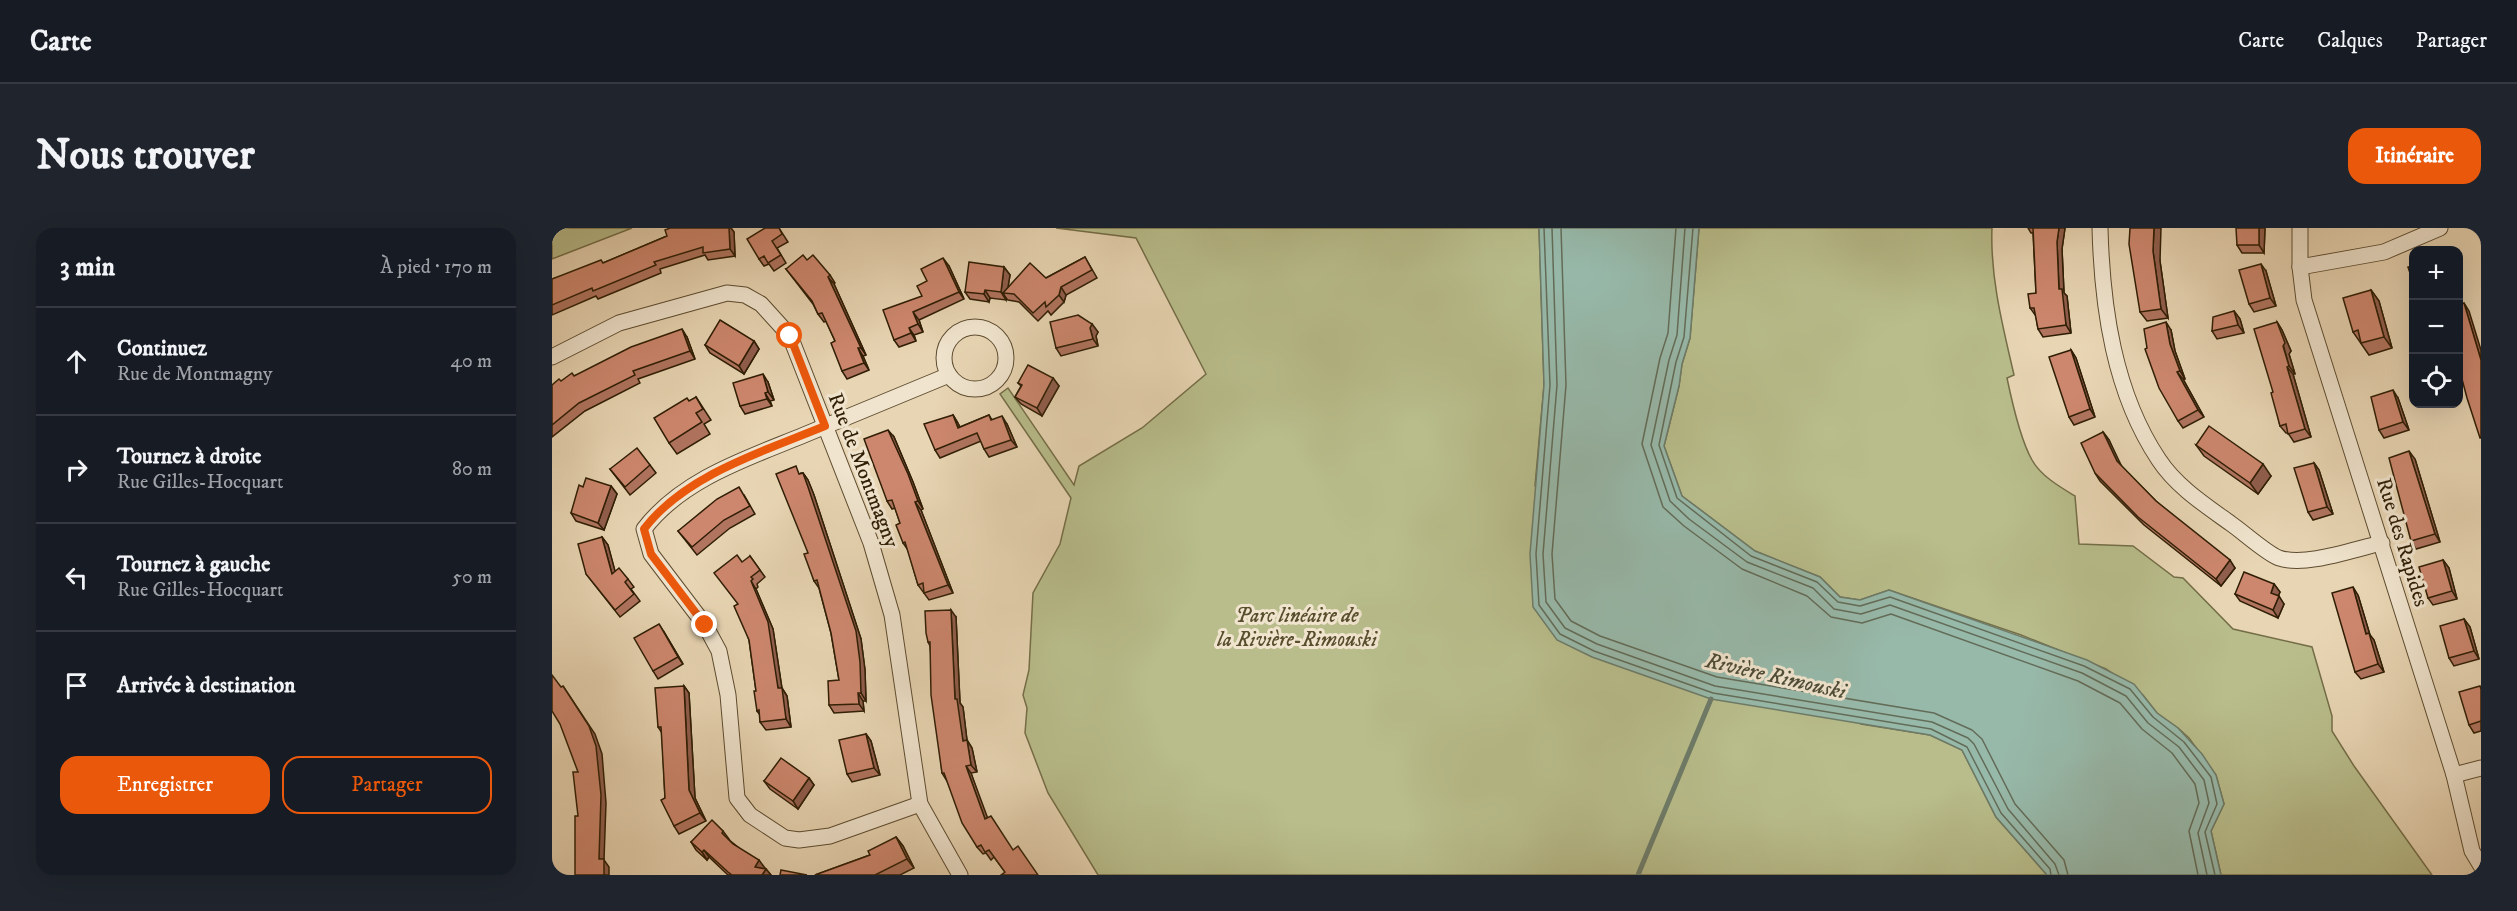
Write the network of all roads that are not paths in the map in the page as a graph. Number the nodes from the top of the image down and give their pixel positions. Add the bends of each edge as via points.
1 (2100, 228) edge
2 (2300, 228) edge
3 (2440, 228) edge
4 (2300, 267) junction
5 (552, 357) edge
6 (948, 375) junction
7 (825, 426) junction
8 (2382, 543) junction
9 (2481, 768) edge
10 (2454, 775) junction
11 (920, 804) junction
12 (2481, 866) edge
13 (960, 875) edge

1 - 8 street via 2102,282 2115,356 2135,418 2160,462 2193,497 2278,558 2312,560
2 - 4 street, Rue des Rapides
3 - 4 street via 2384,252
4 - 8 street, Rue des Rapides via 2304,300
5 - 7 street, Rue de Montmagny via 619,323 727,293 745,296 761,304 790,336
6 - 6 street via 963,387 990,386 999,380 1007,360 1001,340 984,327 962,329 953,335 944,354
6 - 7 street
7 - 11 street, Rue de Montmagny via 871,543 892,615
7 - 11 street via 738,462 678,494 644,529 646,540 651,554 705,625 719,651 728,695 737,798 750,815 785,838 800,840 830,836
8 - 10 street, Rue des Rapides
9 - 10 street
10 - 12 street, Rue des Rapides via 2472,851
11 - 13 street, Rue de Montmagny

